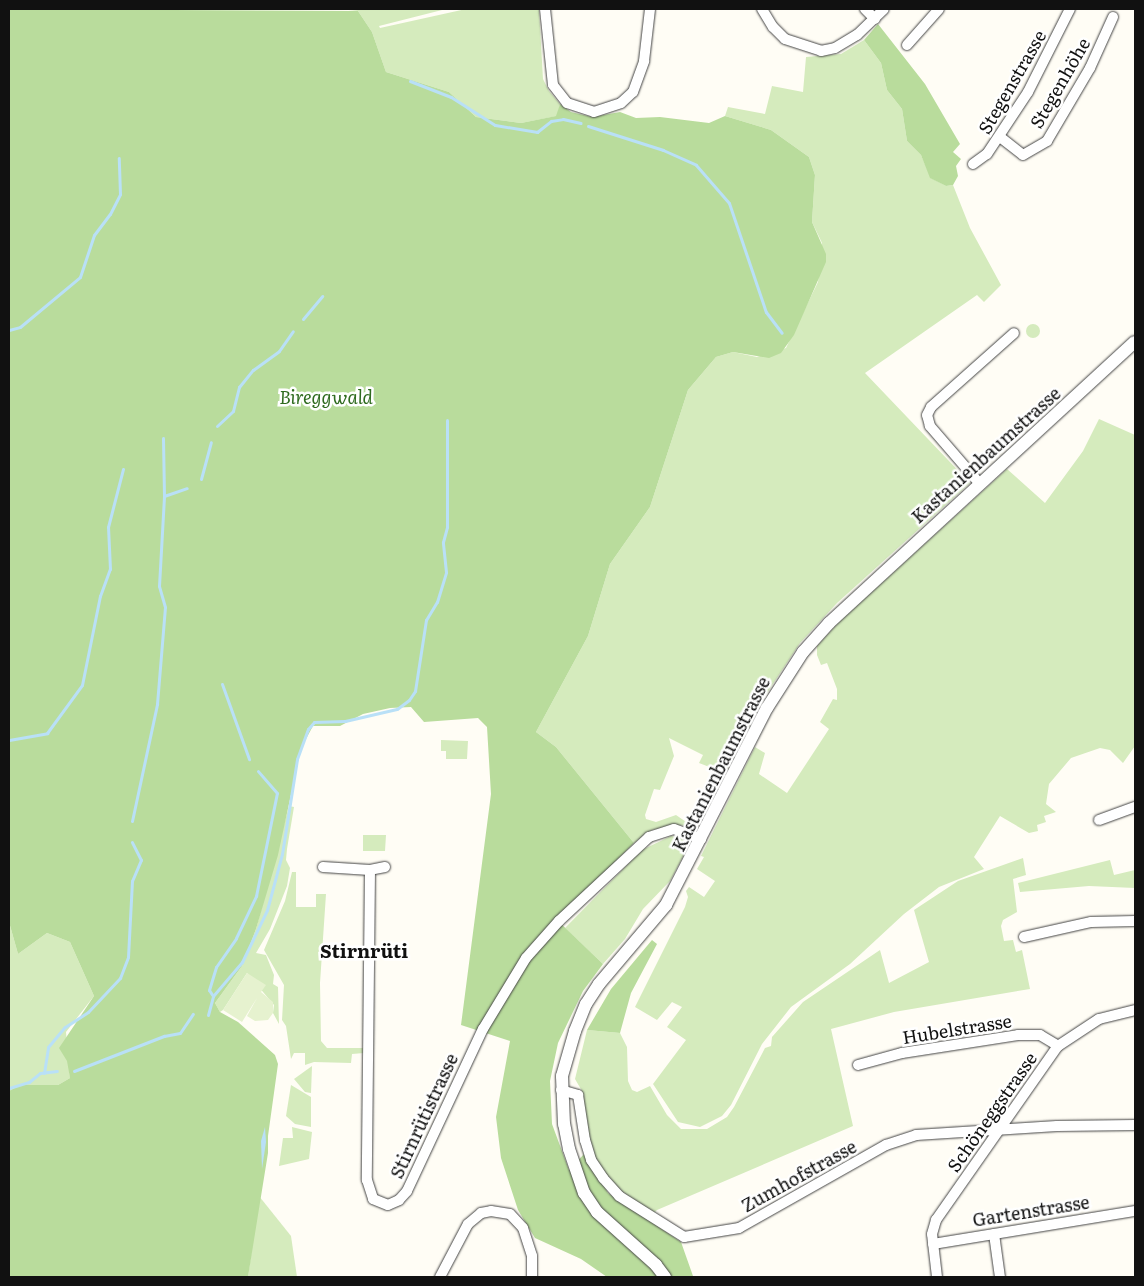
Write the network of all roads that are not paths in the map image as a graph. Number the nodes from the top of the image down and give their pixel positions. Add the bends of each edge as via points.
1 (544, 9) edge
2 (650, 9) edge
3 (762, 9) edge
4 (865, 9) edge
5 (884, 9) edge
6 (939, 9) edge
7 (1070, 9) edge
8 (1112, 17) dead end
9 (875, 19) junction
10 (907, 45) dead end
11 (1000, 137) junction
12 (973, 164) dead end
13 (1014, 333) dead end
14 (1135, 342) edge
15 (980, 484) junction
16 (1135, 807) edge
17 (1099, 820) dead end
18 (701, 839) junction
19 (323, 866) dead end
20 (385, 867) dead end
21 (370, 870) junction
22 (1135, 921) edge
23 (1024, 937) dead end
24 (1135, 1010) edge
25 (1058, 1046) junction
26 (858, 1064) dead end
27 (561, 1090) junction
28 (1135, 1125) edge
29 (998, 1131) junction
30 (1135, 1211) edge
31 (994, 1234) junction
32 (933, 1244) junction
33 (440, 1277) edge
34 (532, 1277) edge
35 (665, 1277) edge
36 (937, 1277) edge
37 (1000, 1277) edge

1 - 2 street via 553,86 567,104 587,112 608,109 633,92 644,61
3 - 9 street via 785,39 821,51 843,44
4 - 9 street
5 - 9 street
6 - 10 street
7 - 11 street, Stegenstrasse via 1036,78
8 - 11 street, Stegenhöhe via 1090,68 1047,141 1023,155
11 - 12 street, Stegenstrasse via 988,154
13 - 15 street via 938,400 927,415 930,426
14 - 15 street, Kastanienbaumstrasse
15 - 18 street, Kastanienbaumstrasse via 829,622 803,652 767,708
16 - 17 street
18 - 21 street, Stirnrütistrasse via 674,830 649,837 559,922 526,958 483,1029 407,1191 388,1205 374,1199 367,1180
18 - 27 street, Kastanienbaumstrasse via 666,905 586,1004 567,1056
19 - 21 street
20 - 21 street
22 - 23 street via 1096,922
24 - 25 street, Schöneggstrasse via 1099,1019
25 - 26 street, Hubelstrasse via 1040,1035 1018,1035
25 - 29 street, Schöneggstrasse
27 - 29 street, Zumhofstrasse via 578,1095 585,1140 591,1160 602,1178 619,1196 684,1236 739,1228 886,1145 909,1137
27 - 35 street, Kastanienbaumstrasse via 569,1149 584,1193 597,1212
28 - 29 street, Zumhofstrasse
29 - 32 street, Schöneggstrasse via 936,1220
30 - 31 street, Gartenstrasse
31 - 32 street, Gartenstrasse
31 - 37 street
32 - 36 street, Schöneggstrasse
33 - 34 street via 468,1224 481,1212 491,1211 510,1214 523,1228 532,1256

